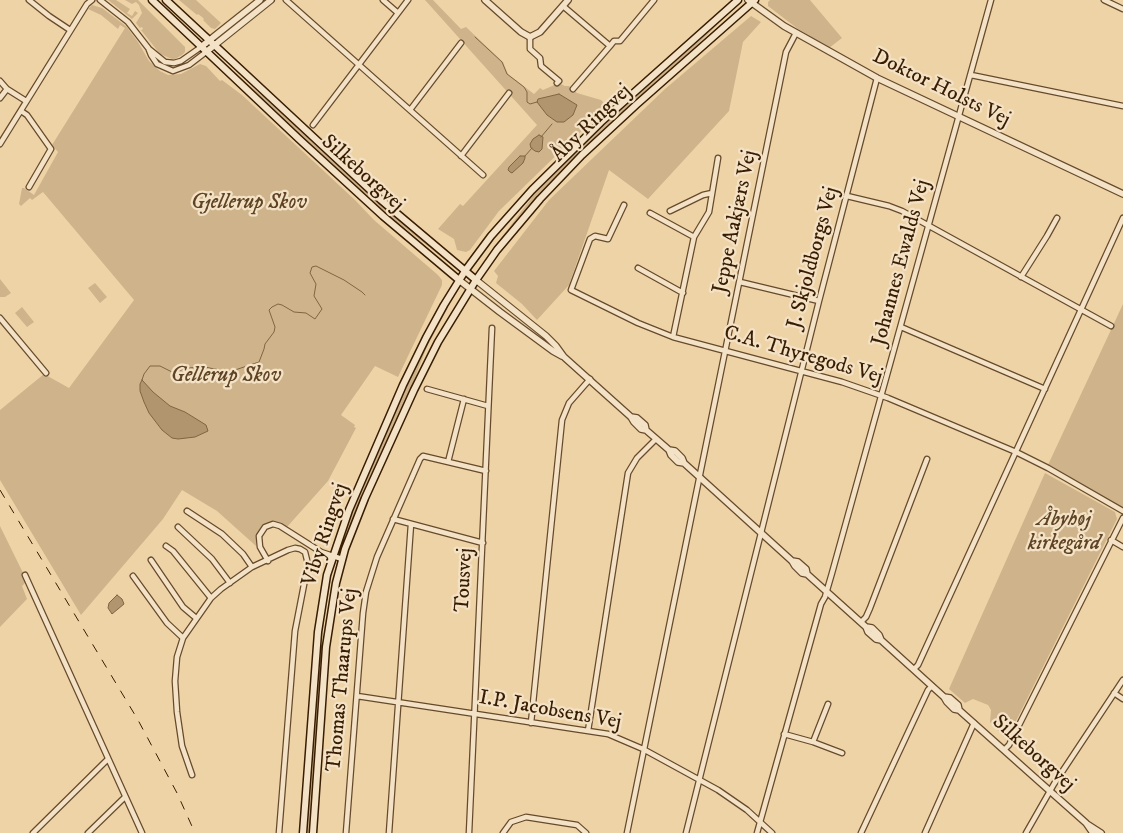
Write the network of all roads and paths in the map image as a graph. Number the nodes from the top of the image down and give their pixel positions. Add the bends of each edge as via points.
1 (29, 0) edge
2 (92, 0) edge
3 (100, 0) edge
4 (152, 0) edge
5 (166, 0) edge
6 (260, 0) edge
7 (271, 0) edge
8 (286, 0) edge
9 (383, 0) edge
10 (408, 0) edge
11 (485, 0) edge
12 (568, 0) edge
13 (654, 0) edge
14 (738, 0) edge
15 (991, 0) edge
16 (1104, 0) edge
17 (751, 1) edge
18 (563, 6) junction
19 (1123, 9) edge
20 (398, 14) junction
21 (70, 30) junction
22 (796, 33) junction
23 (530, 36) junction
24 (212, 43) junction
25 (461, 43) dead end
26 (610, 46) junction
27 (149, 48) junction
28 (203, 49) junction
29 (359, 65) junction
30 (971, 75) junction
31 (877, 78) junction
32 (0, 82) edge
33 (557, 83) dead end
34 (573, 89) dead end
35 (7, 90) junction
36 (509, 93) dead end
37 (0, 98) edge
38 (26, 101) junction
39 (1123, 106) edge
40 (410, 110) junction
41 (21, 111) junction
42 (959, 116) junction
43 (313, 125) dead end
44 (0, 144) edge
45 (461, 156) junction
46 (718, 158) dead end
47 (483, 175) dead end
48 (29, 187) dead end
49 (712, 193) junction
50 (1123, 194) edge
51 (847, 196) junction
52 (624, 205) dead end
53 (670, 211) dead end
54 (650, 213) dead end
55 (1057, 218) dead end
56 (1123, 218) edge
57 (929, 227) junction
58 (694, 237) junction
59 (638, 268) dead end
60 (465, 271) junction
61 (1021, 277) junction
62 (459, 280) junction
63 (476, 280) junction
64 (740, 282) junction
65 (470, 289) junction
66 (683, 292) junction
67 (819, 301) junction
68 (1081, 310) junction
69 (0, 318) edge
70 (901, 326) junction
71 (1112, 326) dead end
72 (492, 328) dead end
73 (673, 337) junction
74 (726, 351) junction
75 (564, 357) junction
76 (802, 372) junction
77 (46, 373) dead end
78 (590, 380) junction
79 (427, 389) dead end
80 (1045, 389) junction
81 (882, 395) junction
82 (464, 399) junction
83 (488, 406) junction
84 (656, 438) junction
85 (1016, 452) junction
86 (927, 459) dead end
87 (448, 462) junction
88 (486, 471) junction
89 (700, 478) junction
90 (187, 511) dead end
91 (1123, 511) edge
92 (1123, 518) edge
93 (394, 519) junction
94 (411, 524) junction
95 (178, 527) dead end
96 (761, 532) junction
97 (1111, 540) junction
98 (483, 543) junction
99 (166, 546) dead end
100 (1123, 547) edge
101 (332, 556) junction
102 (342, 559) junction
103 (151, 560) dead end
104 (268, 561) junction
105 (252, 567) junction
106 (25, 575) dead end
107 (133, 576) dead end
108 (230, 583) junction
109 (827, 591) junction
110 (210, 598) junction
111 (196, 618) junction
112 (864, 624) junction
113 (183, 638) junction
114 (914, 669) junction
115 (1123, 680) edge
116 (932, 686) junction
117 (1114, 694) junction
118 (357, 696) junction
119 (1123, 699) edge
120 (398, 702) junction
121 (828, 704) dead end
122 (474, 714) junction
123 (531, 722) junction
124 (974, 722) junction
125 (588, 731) junction
126 (784, 734) junction
127 (813, 742) junction
128 (643, 749) junction
129 (1004, 750) junction
130 (842, 753) dead end
131 (108, 758) junction
132 (192, 775) dead end
133 (699, 779) junction
134 (1050, 791) junction
135 (125, 797) junction
136 (760, 822) junction
137 (1086, 823) junction
138 (33, 833) edge
139 (88, 833) edge
140 (142, 833) edge
141 (278, 833) edge
142 (303, 833) edge
143 (313, 833) edge
144 (346, 833) edge
145 (389, 833) edge
146 (469, 833) edge
147 (503, 833) edge
148 (586, 833) edge
149 (627, 833) edge
150 (686, 833) edge
151 (757, 833) edge
152 (772, 833) edge
153 (862, 833) edge
154 (925, 833) edge
155 (1026, 833) edge
156 (1093, 833) edge
157 (1101, 833) edge

1 - 21 street
2 - 21 street
3 - 27 street via 128,22
4 - 28 main road, Silkeborgvej
5 - 24 main road, Silkeborgvej
6 - 24 street
7 - 24 street
8 - 29 street
9 - 20 street
10 - 20 street
11 - 23 street
12 - 18 street
13 - 26 street via 620,41 614,41
14 - 60 main road, Åby Ringvej via 574,147 508,216
15 - 30 street, Johannes Ewalds Vej
16 - 19 street
17 - 22 street, Doktor Holsts Vej
17 - 63 main road, Åby Ringvej via 582,155 518,224
18 - 23 street via 540,32
18 - 26 street
20 - 29 street
21 - 38 street
22 - 31 street, Doktor Holsts Vej
22 - 64 street, Jeppe Aakjærs Vej via 786,52
23 - 33 street via 530,49 540,58 541,66 559,81
24 - 28 street
24 - 60 main road, Silkeborgvej via 381,200
25 - 40 street
26 - 34 street
27 - 28 street via 162,60 174,63
27 - 28 street via 157,64 173,71 189,65
28 - 62 main road, Silkeborgvej via 383,216
29 - 40 street
29 - 43 street
30 - 39 street
30 - 42 street, Johannes Ewalds Vej
31 - 42 street, Doktor Holsts Vej
31 - 51 street, J. Skjoldborgs Vej
32 - 35 street
35 - 37 street
35 - 38 street
36 - 45 street
38 - 41 street
40 - 45 street
41 - 44 street
41 - 48 street via 52,149
42 - 50 street, Doktor Holsts Vej
42 - 57 street, Johannes Ewalds Vej
45 - 47 street
46 - 49 street
49 - 53 street
49 - 58 street via 708,212
51 - 57 street via 896,208
51 - 67 street, J. Skjoldborgs Vej
52 - 73 street, C.A. Thyregods Vej via 608,239 595,236 590,239 571,290
54 - 58 street
55 - 61 street
56 - 68 street
57 - 61 street
57 - 70 street, Johannes Ewalds Vej
58 - 66 street
59 - 66 street
60 - 62 main road, Viby Ringvej
60 - 63 main road, Silkeborgvej
61 - 68 street
62 - 65 street, Silkeborgvej
62 - 101 main road, Viby Ringvej via 412,366 352,501
63 - 65 main road, Åby Ringvej
63 - 75 street, Silkeborgvej via 546,336
64 - 67 street
64 - 74 street, Jeppe Aakjærs Vej
65 - 75 street, Silkeborgvej
65 - 102 main road, Viby Ringvej via 410,397
66 - 73 street
67 - 76 street, J. Skjoldborgs Vej
68 - 71 street
68 - 80 street
69 - 77 street
70 - 80 street
70 - 81 street, Johannes Ewalds Vej
72 - 83 street, Tousvej
73 - 74 street, C.A. Thyregods Vej
74 - 76 street, C.A. Thyregods Vej
74 - 89 street, Jeppe Aakjærs Vej
75 - 78 street, Silkeborgvej
76 - 81 street, C.A. Thyregods Vej
76 - 96 street, J. Skjoldborgs Vej
78 - 84 street, Silkeborgvej via 641,429
78 - 123 street via 569,403 562,420
79 - 82 street
80 - 85 street
81 - 85 street, C.A. Thyregods Vej
81 - 109 street, Johannes Ewalds Vej
82 - 83 street
82 - 87 street
83 - 88 street, Tousvej
84 - 89 street, Silkeborgvej via 682,458
84 - 125 street via 628,473
85 - 91 street, C.A. Thyregods Vej
85 - 114 street
86 - 112 street
87 - 88 street, Thomas Thaarups Vej
87 - 93 street, Thomas Thaarups Vej via 422,457
88 - 98 street, Tousvej
89 - 96 street, Silkeborgvej
89 - 128 street, Jeppe Aakjærs Vej
90 - 105 street via 222,534
92 - 97 street
93 - 94 street
93 - 118 street, Thomas Thaarups Vej via 366,592
94 - 98 street
94 - 120 street
95 - 108 street via 212,559
96 - 109 street, Silkeborgvej
96 - 133 street, J. Skjoldborgs Vej
97 - 100 street
97 - 129 street
98 - 122 street, Tousvej
99 - 110 street
101 - 102 street
101 - 104 street via 273,524 265,527 259,536 260,547
101 - 142 main road, Viby Ringvej via 318,632
102 - 143 main road, Viby Ringvej via 328,633
103 - 111 street via 183,607
104 - 105 street
104 - 141 street via 295,548 305,552 308,564 295,631
105 - 108 street
106 - 131 street
107 - 113 street via 166,622
108 - 110 street
109 - 112 street, Silkeborgvej
109 - 126 street, Johannes Ewalds Vej
110 - 111 street
111 - 113 street
112 - 114 street, Silkeborgvej via 880,635 881,640
113 - 132 street via 177,657 175,682 182,746
114 - 116 street, Silkeborgvej
115 - 117 street
116 - 124 street, Silkeborgvej via 950,698
116 - 153 street
117 - 119 street
117 - 134 street
118 - 120 street, I.P. Jacobsens Vej
118 - 144 street, Thomas Thaarups Vej
120 - 122 street, I.P. Jacobsens Vej
120 - 145 street
121 - 127 street
122 - 123 street, I.P. Jacobsens Vej
122 - 146 street, Tousvej
123 - 125 street, I.P. Jacobsens Vej
124 - 129 street, Silkeborgvej
124 - 154 street
125 - 128 street, I.P. Jacobsens Vej via 608,734
126 - 127 street
126 - 136 street, Johannes Ewalds Vej
127 - 130 street
128 - 133 street, I.P. Jacobsens Vej
128 - 149 street, Jeppe Aakjærs Vej
129 - 134 street, Silkeborgvej
131 - 135 street
131 - 138 street
133 - 136 street, I.P. Jacobsens Vej
133 - 150 street, J. Skjoldborgs Vej
134 - 137 street, Silkeborgvej
134 - 155 street
135 - 139 street
135 - 140 street
136 - 151 street, Johannes Ewalds Vej
136 - 152 street, I.P. Jacobsens Vej
137 - 156 street, Silkeborgvej
137 - 157 street, Silkeborgvej
147 - 148 street via 511,822 526,817 577,825

